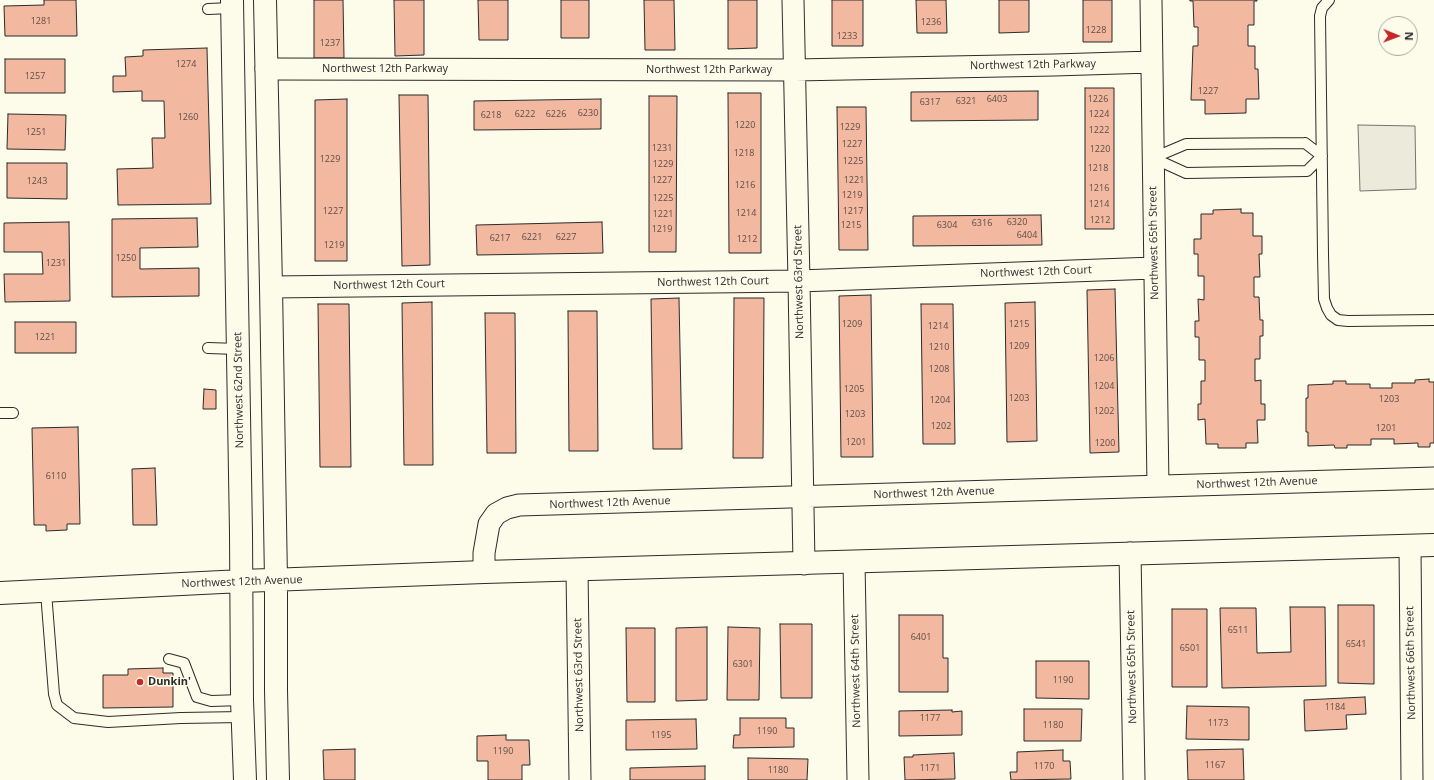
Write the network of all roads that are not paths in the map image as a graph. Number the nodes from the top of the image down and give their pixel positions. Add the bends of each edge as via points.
1 (264, 0) edge
2 (793, 0) edge
3 (1151, 0) edge
4 (1329, 0) edge
5 (232, 4) edge
6 (208, 9) dead end
7 (1152, 62) junction
8 (266, 69) junction
9 (795, 70) junction
10 (1322, 156) junction
11 (1153, 158) junction
12 (1154, 268) junction
13 (799, 281) junction
14 (271, 287) junction
15 (1434, 320) edge
16 (208, 348) dead end
17 (238, 348) junction
18 (0, 413) edge
19 (13, 413) dead end
20 (1434, 478) edge
21 (1158, 486) junction
22 (802, 497) junction
23 (1434, 545) edge
24 (1410, 546) junction
25 (1130, 554) junction
26 (854, 562) junction
27 (804, 564) junction
28 (577, 570) junction
29 (484, 572) junction
30 (276, 580) junction
31 (242, 581) junction
32 (46, 592) junction
33 (0, 593) edge
34 (169, 659) dead end
35 (242, 709) junction
36 (245, 780) edge
37 (278, 780) edge
38 (580, 780) edge
39 (858, 780) edge
40 (1134, 780) edge
41 (1412, 780) edge

1 - 8 main road
2 - 9 street, Northwest 63rd Street
3 - 7 street, Northwest 65th Street
4 - 10 lane via 1322,8 1320,16
5 - 6 lane
5 - 17 main road, Northwest 62nd Street
7 - 9 street, Northwest 12th Parkway
7 - 11 street, Northwest 65th Street
8 - 9 street, Northwest 12th Parkway
8 - 14 main road
9 - 13 street, Northwest 63rd Street
10 - 11 lane via 1305,143 1186,144
10 - 11 lane via 1307,171 1280,172 1186,173
10 - 15 lane via 1324,299 1327,308 1338,320
11 - 12 street, Northwest 65th Street
12 - 13 street, Northwest 12th Court
12 - 21 street, Northwest 65th Street
13 - 14 street, Northwest 12th Court
13 - 22 street, Northwest 63rd Street
14 - 30 main road
16 - 17 lane
17 - 31 main road, Northwest 62nd Street
18 - 19 lane
20 - 21 street, Northwest 12th Avenue
21 - 22 street, Northwest 12th Avenue
22 - 27 street, Northwest 63rd Street
22 - 29 street, Northwest 12th Avenue via 519,505 496,514 489,524
23 - 24 main road, Northwest 12th Avenue
24 - 25 main road, Northwest 12th Avenue
24 - 41 street, Northwest 66th Street
25 - 26 main road, Northwest 12th Avenue
25 - 40 street, Northwest 65th Street
26 - 27 main road, Northwest 12th Avenue
26 - 39 street, Northwest 64th Street
27 - 28 main road, Northwest 12th Avenue
28 - 29 main road, Northwest 12th Avenue
28 - 38 street, Northwest 63rd Street
29 - 30 main road, Northwest 12th Avenue
30 - 31 main road, Northwest 12th Avenue
30 - 37 main road
31 - 32 main road, Northwest 12th Avenue
31 - 35 main road, Northwest 62nd Street
32 - 33 main road, Northwest 12th Avenue
32 - 35 lane via 54,694 57,705 74,718 108,722 181,718
34 - 35 lane via 184,663 197,697
35 - 36 main road, Northwest 62nd Street

